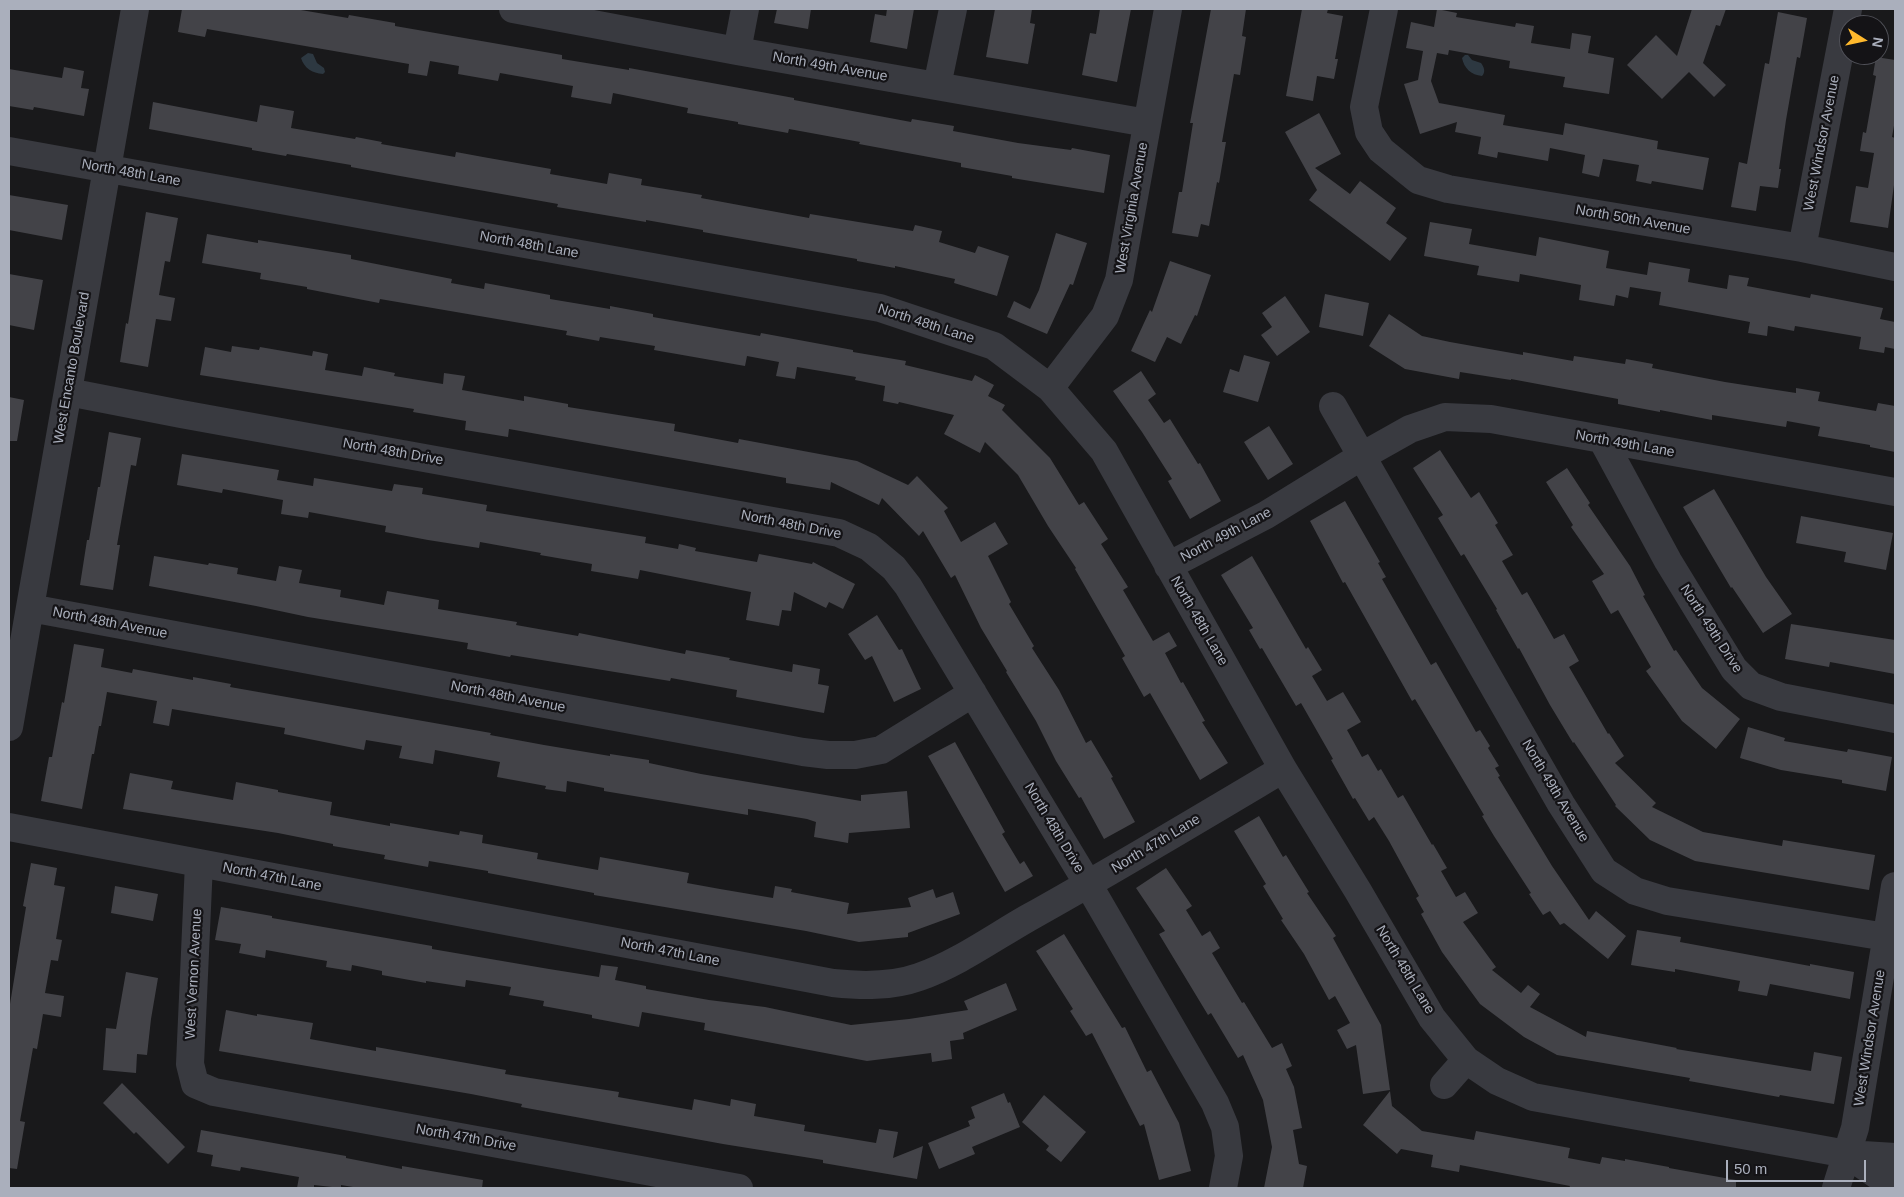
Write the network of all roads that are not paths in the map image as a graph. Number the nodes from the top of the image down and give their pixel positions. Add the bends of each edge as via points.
1 (135, 9) edge
2 (513, 9) edge
3 (744, 9) edge
4 (953, 9) edge
5 (1168, 9) edge
6 (1384, 9) edge
7 (1848, 9) edge
8 (737, 51) junction
9 (936, 86) junction
10 (1148, 123) junction
11 (9, 151) edge
12 (107, 168) junction
13 (1802, 248) junction
14 (1895, 267) edge
15 (1050, 388) junction
16 (68, 392) junction
17 (1333, 406) dead end
18 (1603, 441) junction
19 (1362, 456) junction
20 (1895, 492) edge
21 (1168, 566) junction
22 (30, 608) junction
23 (973, 693) junction
24 (1895, 719) edge
25 (9, 727) edge
26 (1283, 769) junction
27 (9, 827) edge
28 (199, 863) junction
29 (1088, 884) junction
30 (1895, 886) edge
31 (1886, 937) junction
32 (1466, 1060) junction
33 (195, 1084) joint
34 (1444, 1085) dead end
35 (1847, 1154) junction
36 (1895, 1157) edge
37 (1895, 1179) edge
38 (739, 1188) edge
39 (1223, 1188) edge
40 (1836, 1188) edge

1 - 12 street, West Encanto Boulevard
2 - 8 street, North 49th Avenue
3 - 8 street
4 - 9 street
5 - 10 street, West Virginia Avenue
6 - 13 street, North 50th Avenue via 1364,107 1369,132 1381,150 1418,180 1448,189
7 - 13 street, West Windsor Avenue
8 - 9 street, North 49th Avenue
9 - 10 street, North 49th Avenue
10 - 15 street, West Virginia Avenue via 1119,280 1105,316
11 - 12 street, North 48th Lane
12 - 15 street, North 48th Lane via 880,308 994,346
12 - 16 street, West Encanto Boulevard
13 - 14 street, North 50th Avenue
15 - 21 street, North 48th Lane via 1104,451
16 - 22 street, West Encanto Boulevard
16 - 23 street, North 48th Drive via 839,533 869,547 894,568
17 - 19 street
18 - 19 street, North 49th Lane via 1491,420 1445,417 1410,429
18 - 20 street, North 49th Lane
18 - 24 street, North 49th Drive via 1668,561 1734,670 1751,686 1781,696
19 - 21 street, North 49th Lane via 1266,514
19 - 31 street, North 49th Avenue via 1561,804 1604,870 1635,892 1667,901
21 - 26 street, North 48th Lane
22 - 23 street, North 48th Avenue via 828,755 856,755 881,750
22 - 25 street, West Encanto Boulevard
23 - 29 street, North 48th Drive
26 - 29 street, North 47th Lane
26 - 32 street, North 48th Lane via 1432,1018
27 - 28 street, North 47th Lane
28 - 29 street, North 47th Lane via 856,986 899,983 939,970
28 - 33 street, West Vernon Avenue via 190,1064
29 - 39 street, North 48th Drive via 1215,1103 1225,1128 1229,1156
30 - 31 street, West Windsor Avenue
31 - 35 street, West Windsor Avenue via 1855,1128
32 - 34 street
32 - 35 street, North 48th Lane via 1497,1081 1534,1097
33 - 38 street, North 47th Drive via 214,1092
35 - 36 street, North 48th Lane
35 - 37 street, North 48th Lane via 1877,1175
35 - 40 street, West Windsor Avenue

